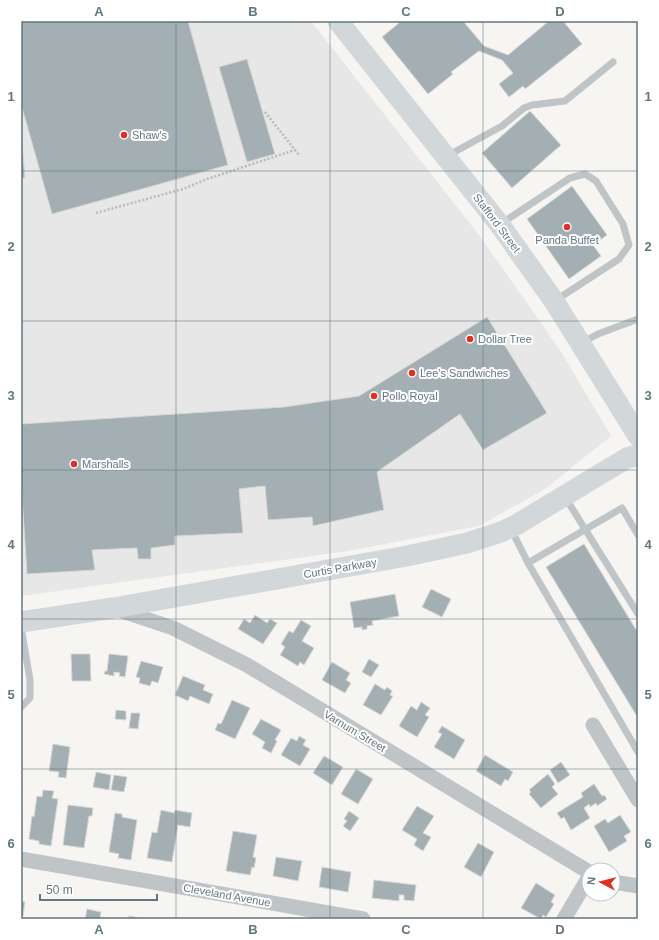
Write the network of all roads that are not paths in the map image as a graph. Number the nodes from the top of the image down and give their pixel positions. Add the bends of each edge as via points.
1 (338, 21) edge
2 (612, 62) dead end
3 (445, 157) junction
4 (500, 225) junction
5 (554, 301) junction
6 (638, 319) edge
7 (581, 343) junction
8 (638, 436) edge
9 (638, 455) edge
10 (564, 496) junction
11 (510, 528) junction
12 (584, 529) junction
13 (638, 535) edge
14 (528, 563) junction
15 (113, 608) junction
16 (638, 614) edge
17 (21, 627) edge
18 (24, 660) edge
19 (21, 707) edge
20 (593, 725) dead end
21 (638, 752) edge
22 (638, 800) edge
23 (21, 859) edge
24 (581, 867) edge
25 (621, 883) edge
26 (638, 886) edge
27 (581, 890) edge
28 (363, 919) edge
29 (564, 919) edge

1 - 3 street, Stafford Street
2 - 3 lane via 565,101 524,108 502,126
3 - 4 street, Stafford Street
4 - 5 street, Stafford Street
4 - 5 lane via 570,178 585,174 596,181 623,224 629,245 619,259
5 - 7 street, Stafford Street
6 - 7 lane
7 - 8 street, Stafford Street
9 - 10 street, Curtis Parkway via 627,458
10 - 11 street, Curtis Parkway
10 - 12 lane
11 - 14 lane
11 - 15 street, Curtis Parkway via 467,543 407,556
12 - 13 lane via 622,508
12 - 14 lane
12 - 16 lane
14 - 21 lane
15 - 17 street, Curtis Parkway
15 - 24 street, Varnum Street via 173,628 247,665
17 - 18 lane
18 - 19 lane via 30,680 30,698
20 - 22 street
23 - 28 street, Cleveland Avenue
25 - 26 street
27 - 29 street

